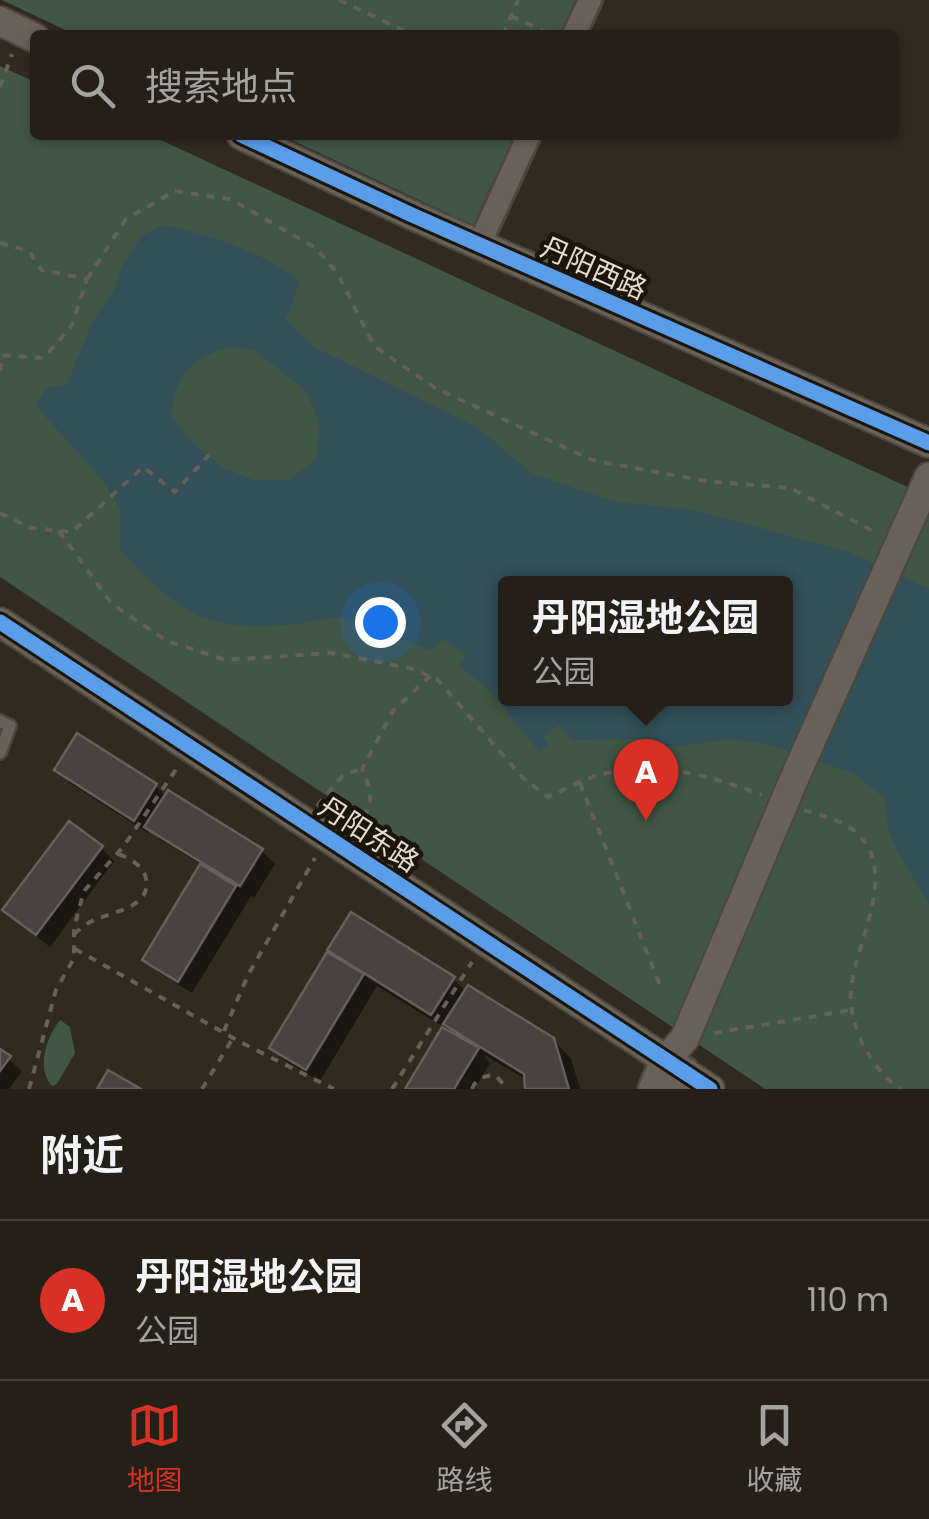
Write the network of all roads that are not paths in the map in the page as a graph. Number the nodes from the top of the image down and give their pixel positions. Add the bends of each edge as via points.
1 (590, 0) edge
2 (576, 30) edge
3 (252, 140) edge
4 (527, 140) edge
5 (479, 244) junction
6 (929, 443) edge
7 (929, 477) edge
8 (0, 622) edge
9 (0, 721) edge
10 (0, 753) edge
11 (684, 1065) edge
12 (654, 1089) edge

1 - 2 street
3 - 5 street, 丹阳西路
4 - 5 street
5 - 6 street, 丹阳西路
7 - 11 street via 789,791
8 - 11 street, 丹阳东路
9 - 10 lane via 10,726
11 - 12 main road

